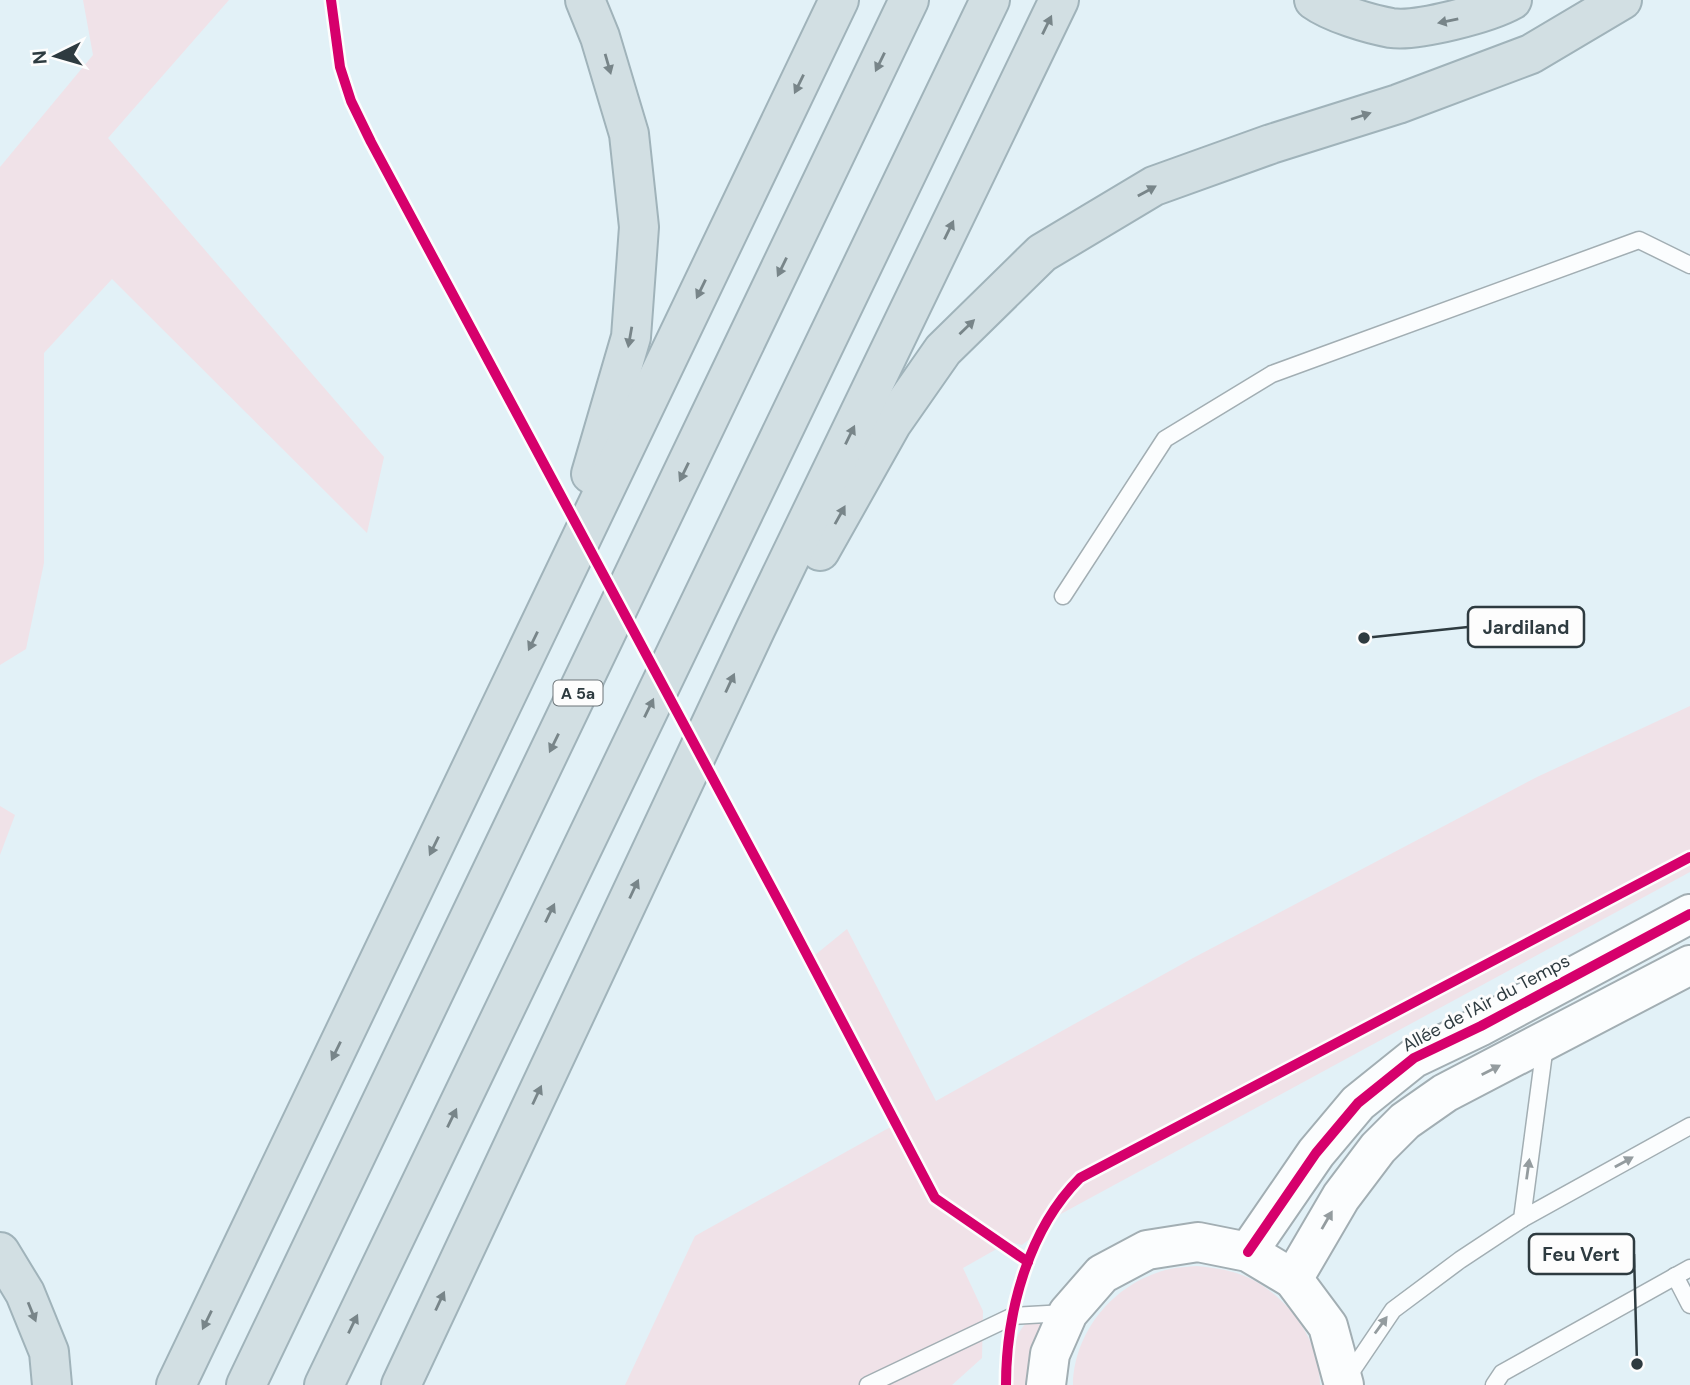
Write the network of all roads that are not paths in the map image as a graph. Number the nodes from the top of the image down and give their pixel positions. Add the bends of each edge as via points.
1 (585, 0) edge
2 (839, 0) edge
3 (909, 0) edge
4 (990, 0) edge
5 (1059, 0) edge
6 (1314, 0) edge
7 (1513, 0) edge
8 (1622, 0) edge
9 (1690, 265) edge
10 (562, 579) junction
11 (1063, 596) dead end
12 (756, 628) junction
13 (1690, 914) edge
14 (1690, 965) edge
15 (1690, 980) edge
16 (1647, 988) junction
17 (1545, 1042) junction
18 (1690, 1126) edge
19 (1522, 1219) junction
20 (0, 1252) edge
21 (1248, 1252) junction
22 (1690, 1268) edge
23 (1675, 1276) junction
24 (1293, 1279) junction
25 (1690, 1305) edge
26 (1068, 1312) junction
27 (1344, 1384) edge
28 (52, 1385) edge
29 (176, 1385) edge
30 (246, 1385) edge
31 (324, 1385) edge
32 (401, 1385) edge
33 (868, 1385) edge
34 (1046, 1385) edge
35 (1494, 1385) edge

1 -> 10 highway via 629,134 639,227 631,337 596,463 573,512
2 -> 10 highway
3 -> 30 highway, A 5a
31 -> 4 highway
12 -> 5 highway
7 -> 6 highway via 1450,22 1393,29 1325,8
12 -> 8 highway via 819,553 892,423 943,350 1042,253 1154,186 1531,54
9 - 11 lane via 1639,240 1272,374 1165,439
10 -> 29 highway
32 -> 12 highway
13 - 21 street, Allée de l'Air du Temps via 1414,1058 1358,1103
14 - 16 street
15 - 16 lane
16 - 17 street
19 -> 17 lane
24 -> 17 street via 1340,1197 1405,1121 1445,1093
19 -> 18 lane
27 -> 19 lane via 1392,1310
20 -> 28 highway via 25,1293 49,1352
21 - 24 street
21 - 26 street via 1198,1242 1147,1250 1102,1274
22 - 23 lane
23 - 25 lane
23 - 35 lane via 1502,1373
24 - 27 street via 1328,1326
26 - 33 lane via 1013,1316
26 - 34 street via 1050,1354

